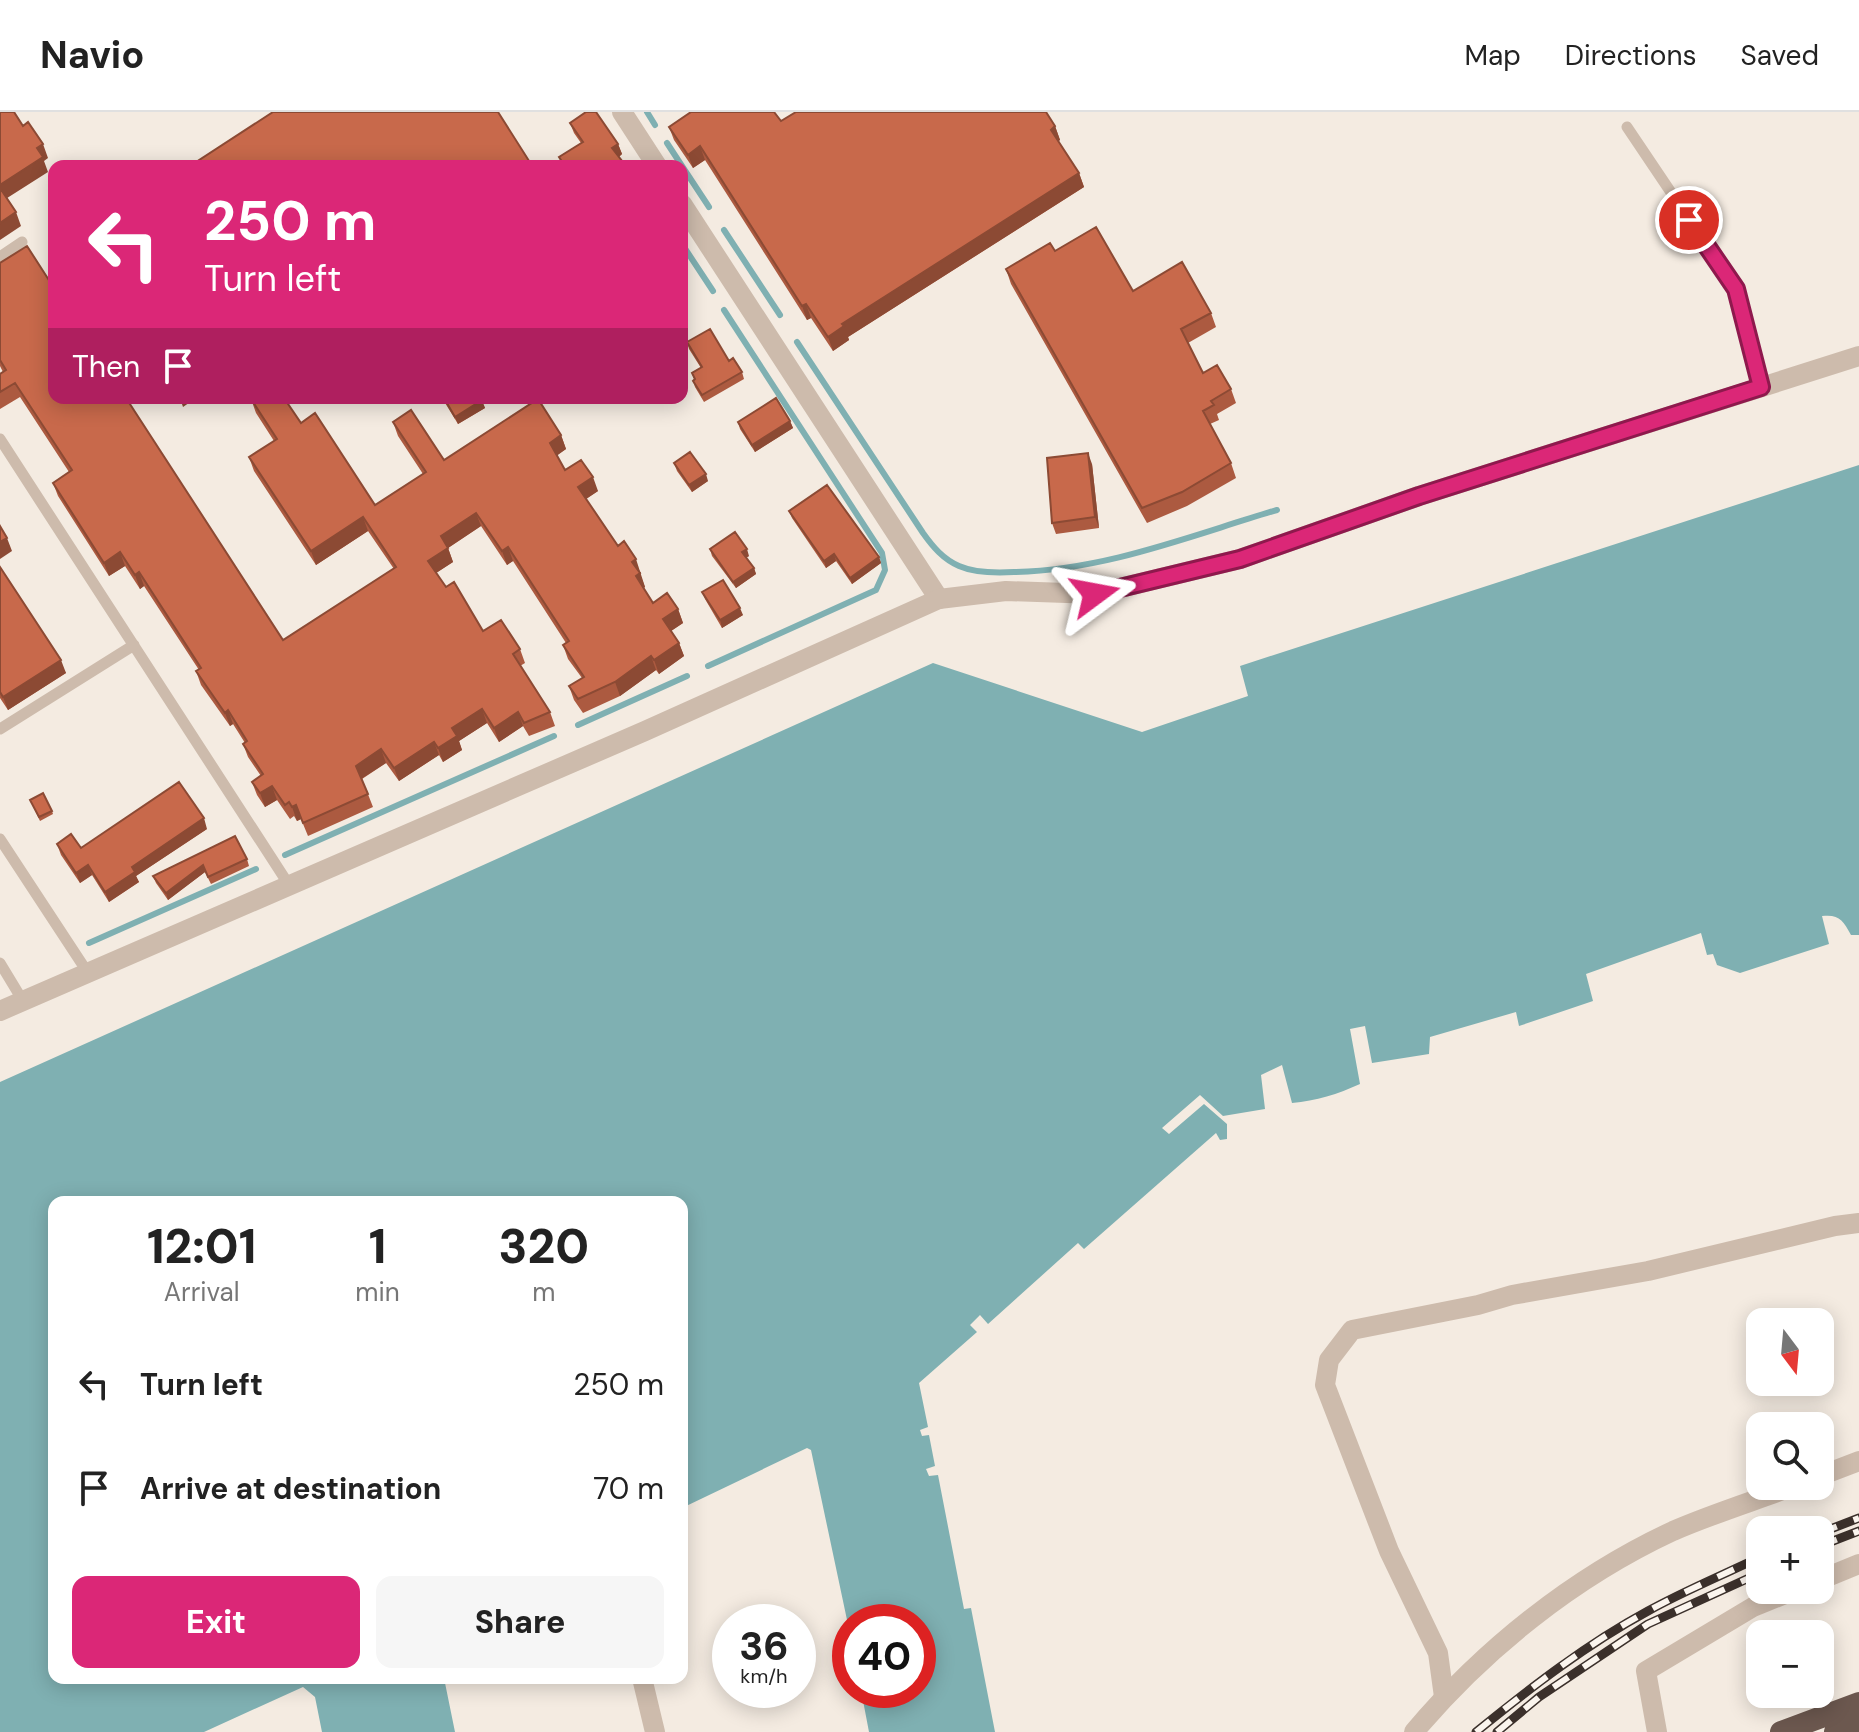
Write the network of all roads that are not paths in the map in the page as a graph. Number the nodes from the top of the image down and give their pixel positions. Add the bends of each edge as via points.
1 (622, 112) edge
2 (1627, 127) dead end
3 (653, 160) edge
4 (688, 213) edge
5 (22, 242) dead end
6 (0, 257) edge
7 (1859, 356) edge
8 (1761, 387) junction
9 (0, 439) edge
10 (939, 599) junction
11 (134, 645) junction
12 (0, 729) edge
13 (0, 839) edge
14 (289, 885) junction
15 (0, 963) edge
16 (88, 973) junction
17 (23, 1001) junction
18 (0, 1011) edge
19 (1859, 1223) edge
20 (1859, 1461) edge
21 (1834, 1471) edge
22 (1757, 1500) edge
23 (1859, 1564) edge
24 (1834, 1574) edge
25 (1760, 1604) edge
26 (643, 1684) edge
27 (1444, 1697) junction
28 (1859, 1703) edge
29 (1859, 1723) edge
30 (655, 1732) edge
31 (1414, 1732) edge
32 (1657, 1732) edge
33 (1781, 1732) edge
34 (1835, 1732) edge

1 - 3 street
2 - 8 lane via 1736,289
4 - 10 street
5 - 6 lane
7 - 8 street
8 - 10 street via 1240,559 1095,594 1006,591
9 - 11 lane
10 - 14 street
11 - 12 lane
11 - 14 lane
13 - 16 lane
14 - 16 street
15 - 17 lane
16 - 17 street
17 - 18 street
19 - 27 street via 1352,1330 1329,1360 1325,1385 1389,1551 1438,1653
20 - 21 street
22 - 27 street via 1674,1531 1615,1562 1547,1606
23 - 24 street
25 - 32 street via 1646,1671
26 - 30 street
27 - 31 street
28 - 33 highway
29 - 34 highway

